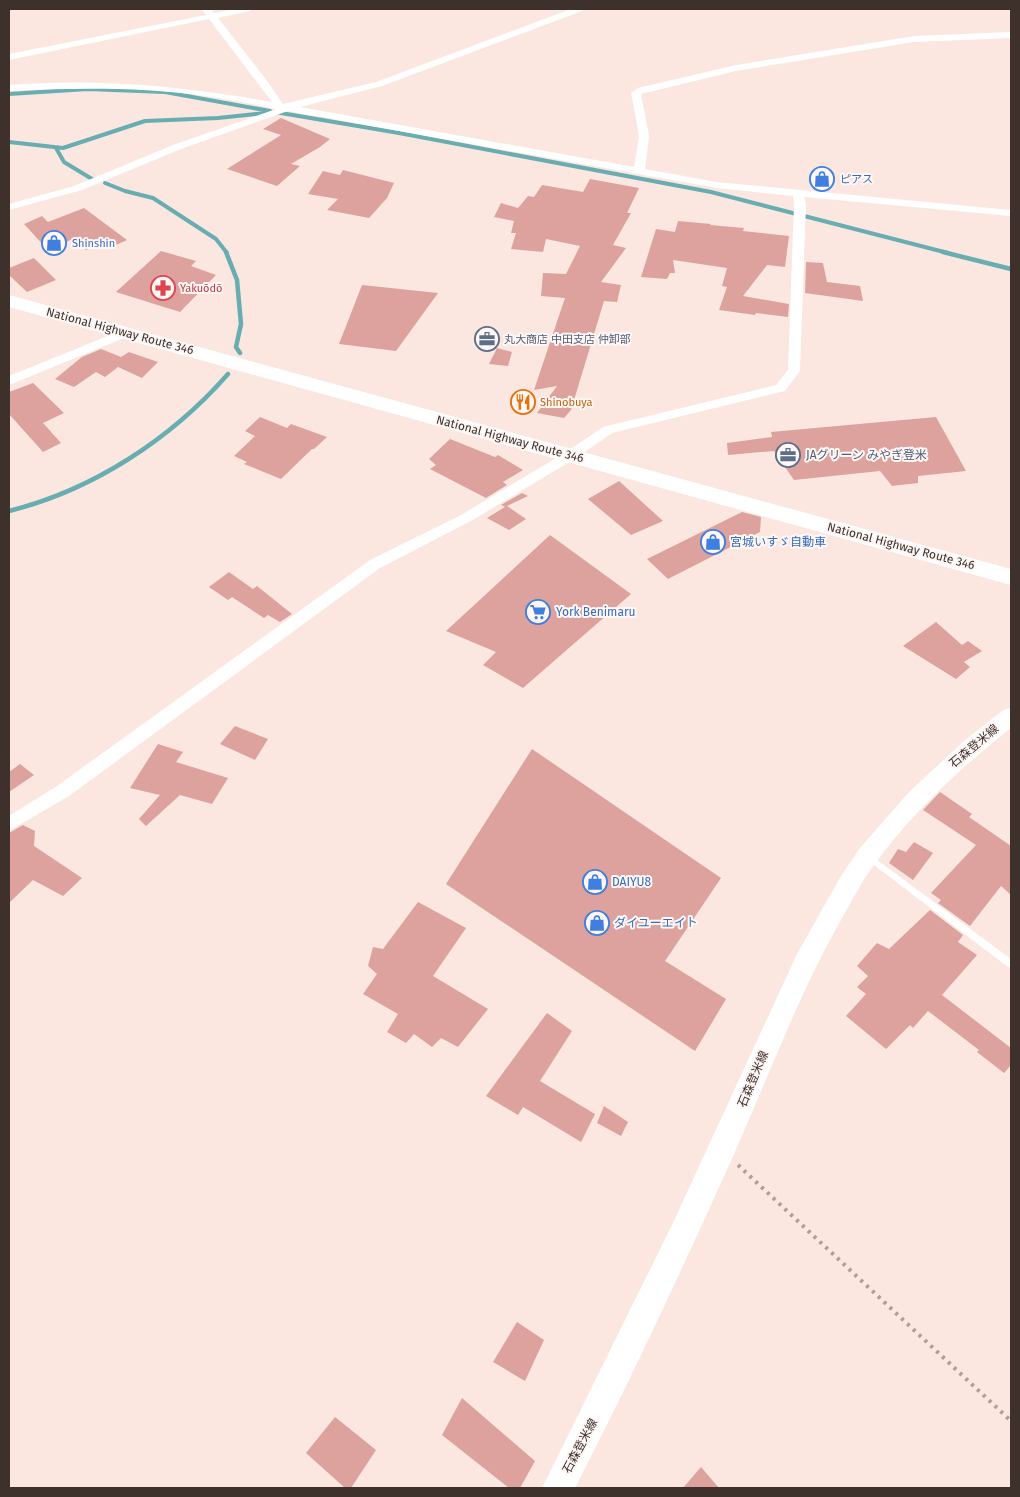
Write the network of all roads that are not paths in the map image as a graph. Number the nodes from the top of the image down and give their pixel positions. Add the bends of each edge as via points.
1 (247, 9) edge
2 (579, 9) edge
3 (209, 12) edge
4 (1011, 34) edge
5 (9, 57) edge
6 (9, 88) edge
7 (279, 105) junction
8 (290, 108) junction
9 (639, 172) junction
10 (798, 193) junction
11 (9, 207) edge
12 (1011, 213) edge
13 (9, 301) edge
14 (125, 333) junction
15 (9, 381) edge
16 (571, 455) junction
17 (1011, 577) edge
18 (1011, 716) edge
19 (9, 824) edge
20 (868, 856) junction
21 (1011, 964) edge
22 (558, 1488) edge

1 - 3 street
2 - 8 street via 379,84 310,100
3 - 5 street
3 - 7 street
4 - 9 street via 914,39 736,68 642,90 636,93 644,136
6 - 7 street via 95,84 150,87
7 - 8 street
8 - 9 street
8 - 11 street via 177,147 78,188
9 - 10 street via 716,185
10 - 12 street
10 - 16 street via 794,371 780,388 608,430
13 - 14 highway, National Highway Route 346
14 - 15 street
14 - 16 highway, National Highway Route 346
16 - 17 highway, National Highway Route 346
16 - 19 street via 466,518 375,564 63,790
18 - 20 main road, 石森登米線 via 944,771
20 - 21 lane
20 - 22 main road, 石森登米線 via 804,962 722,1151 608,1392

